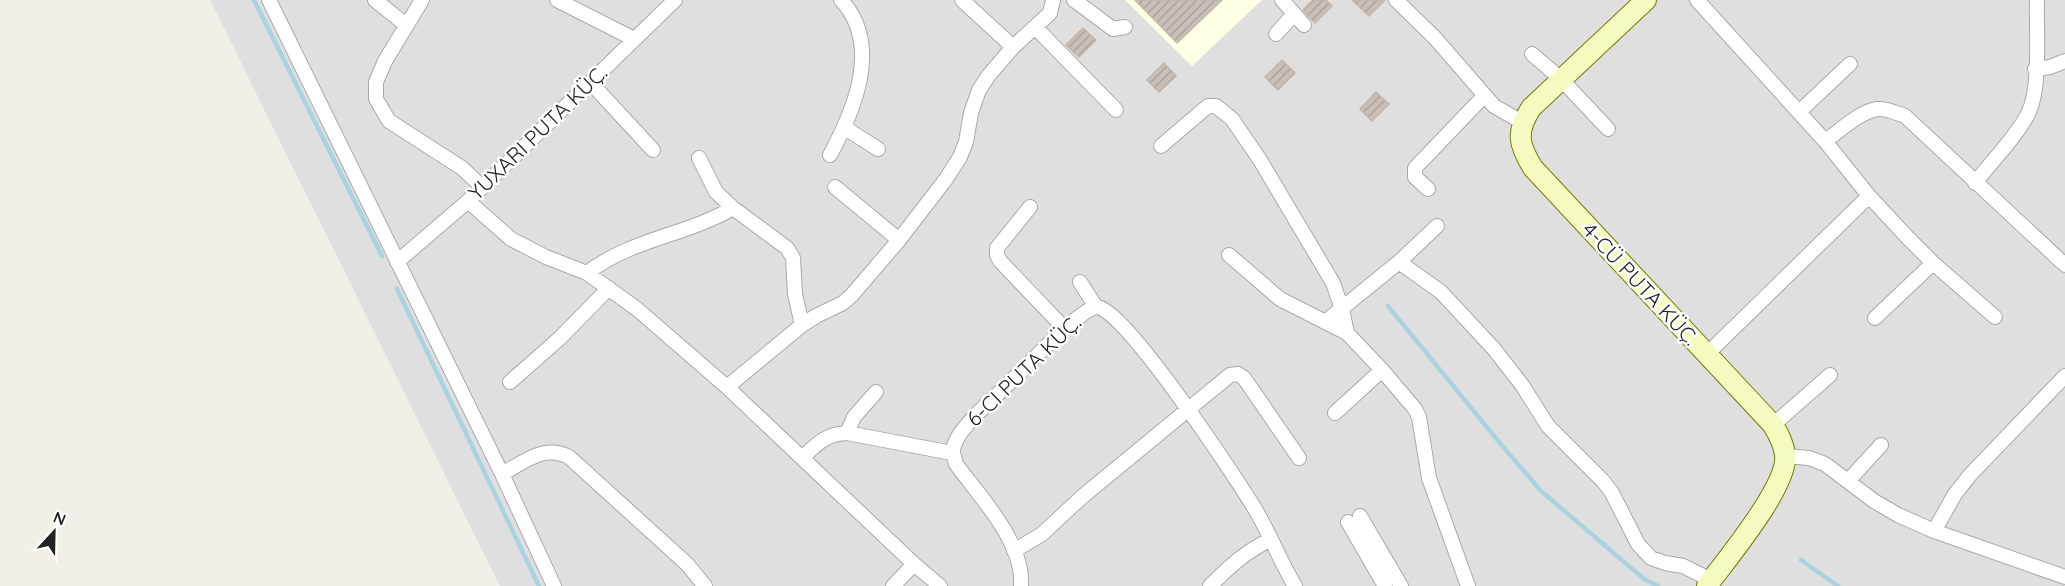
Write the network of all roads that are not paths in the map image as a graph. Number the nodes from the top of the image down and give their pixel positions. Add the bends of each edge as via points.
1 (269, 0) edge
2 (375, 0) edge
3 (422, 0) edge
4 (557, 0) edge
5 (675, 0) edge
6 (841, 0) edge
7 (962, 0) edge
8 (1053, 0) edge
9 (1074, 0) edge
10 (1282, 0) edge
11 (1396, 0) edge
12 (1697, 0) edge
13 (2037, 0) edge
14 (1635, 3) edge
15 (1294, 14) junction
16 (406, 25) junction
17 (1304, 25) dead end
18 (1035, 27) junction
19 (1125, 27) dead end
20 (1276, 34) dead end
21 (634, 39) junction
22 (1013, 47) junction
23 (1532, 54) dead end
24 (2065, 61) edge
25 (1850, 64) dead end
26 (2035, 69) junction
27 (1562, 79) junction
28 (590, 82) junction
29 (1484, 96) junction
30 (1116, 110) dead end
31 (1798, 112) junction
32 (1522, 122) junction
33 (845, 128) junction
34 (1608, 129) dead end
35 (1825, 141) junction
36 (1161, 146) dead end
37 (878, 149) dead end
38 (653, 150) dead end
39 (830, 155) dead end
40 (699, 158) dead end
41 (1975, 183) junction
42 (482, 187) junction
43 (836, 187) dead end
44 (1428, 189) dead end
45 (1869, 195) junction
46 (468, 201) junction
47 (1030, 207) dead end
48 (733, 208) junction
49 (1437, 226) dead end
50 (899, 240) junction
51 (1229, 255) dead end
52 (397, 262) junction
53 (1399, 262) junction
54 (1933, 262) junction
55 (2065, 265) edge
56 (587, 273) junction
57 (1080, 282) dead end
58 (609, 288) junction
59 (1096, 307) junction
60 (1342, 309) junction
61 (1995, 317) dead end
62 (1875, 318) dead end
63 (1325, 322) junction
64 (802, 325) junction
65 (1065, 329) junction
66 (1347, 333) junction
67 (1706, 355) junction
68 (1382, 370) junction
69 (1830, 375) dead end
70 (2065, 376) edge
71 (510, 382) dead end
72 (727, 387) junction
73 (876, 392) dead end
74 (1188, 411) junction
75 (1335, 413) dead end
76 (1773, 425) junction
77 (847, 432) junction
78 (1881, 445) dead end
79 (952, 453) junction
80 (1786, 456) junction
81 (802, 458) junction
82 (1299, 458) dead end
83 (502, 474) junction
84 (1848, 481) junction
85 (1934, 531) junction
86 (1270, 540) junction
87 (1014, 551) junction
88 (914, 564) junction
89 (2065, 577) edge
90 (1709, 583) edge
91 (554, 586) edge
92 (705, 586) edge
93 (893, 586) edge
94 (939, 586) edge
95 (1021, 586) edge
96 (1210, 586) edge
97 (1295, 586) edge
98 (1385, 586) edge
99 (1401, 586) edge
100 (1468, 586) edge

1 - 52 street
2 - 16 street
3 - 16 street
4 - 21 street
5 - 21 street
6 - 33 street via 858,25 862,45 862,67
7 - 22 street
8 - 18 street via 1050,14
9 - 19 street via 1113,29
10 - 15 street
11 - 29 street via 1435,38
12 - 31 street
13 - 26 street
14 - 27 street
15 - 17 street
15 - 20 street
16 - 42 street via 376,82 376,99 382,112 389,122 462,168
18 - 22 street
18 - 30 street
21 - 28 street
22 - 50 street via 979,90 960,157
23 - 27 street
24 - 26 street
25 - 31 street
26 - 41 street via 2029,111
27 - 32 street
27 - 34 street
28 - 38 street
28 - 42 street
29 - 32 street
29 - 44 street via 1415,168 1415,177
31 - 35 street
32 - 67 street, 4-CÜ PUTA KÜÇ. via 1522,151 1533,168
33 - 37 street
33 - 39 street
35 - 41 street via 1864,114 1888,110 1905,116
35 - 45 street
36 - 60 street via 1208,106 1225,111 1260,160 1334,283
40 - 48 street via 716,192
41 - 55 street
42 - 46 street
43 - 50 street
45 - 54 street
45 - 67 street
46 - 52 street
46 - 56 street via 511,239
47 - 65 street via 997,248 997,255
48 - 56 street via 712,220 626,250
48 - 64 street via 787,248 793,258
49 - 53 street
50 - 64 street via 848,299
51 - 63 street via 1280,299
52 - 83 street
53 - 60 street
53 - 90 street via 1441,292 1494,348 1548,426 1612,493 1638,544 1652,558 1683,566
54 - 61 street
54 - 62 street
56 - 58 street
57 - 59 street
58 - 71 street
58 - 72 street
59 - 65 street
59 - 74 street via 1112,314 1136,339
60 - 63 street
60 - 66 street
63 - 66 street
64 - 72 street
65 - 79 street via 972,420 955,442
66 - 68 street
67 - 76 street, 4-CÜ PUTA KÜÇ.
68 - 75 street
68 - 100 street via 1419,417 1429,478
69 - 76 street
70 - 85 street via 1970,475
72 - 81 street
73 - 77 street via 854,417
74 - 82 street via 1230,375 1238,374
74 - 86 street via 1255,508
74 - 87 street via 1042,534
76 - 80 street, 4-CÜ PUTA KÜÇ.
77 - 79 street
77 - 81 street via 824,438
78 - 84 street
79 - 87 street via 1007,534
80 - 84 street via 1825,464
80 - 90 street via 1774,494
81 - 88 street
83 - 91 street
83 - 92 street via 540,453 559,452 569,457 687,564
84 - 85 street via 1898,515
85 - 89 street
86 - 96 street via 1240,557
86 - 97 street
87 - 95 street
88 - 93 street
88 - 94 street
98 - 99 street via 1354,519

